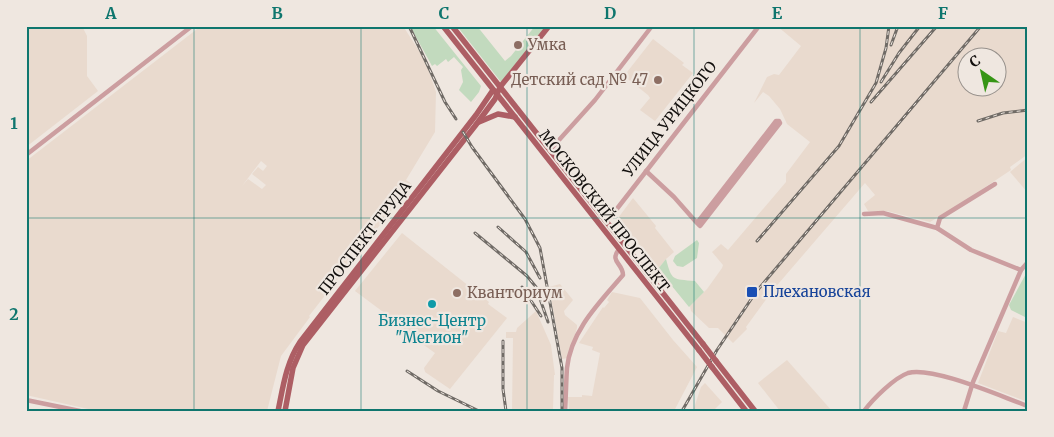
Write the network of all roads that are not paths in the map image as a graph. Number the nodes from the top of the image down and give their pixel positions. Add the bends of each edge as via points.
1 (192, 26) edge
2 (443, 26) edge
3 (452, 26) edge
4 (549, 26) edge
5 (652, 26) edge
6 (759, 26) edge
7 (500, 87) junction
8 (495, 92) junction
9 (515, 117) junction
10 (475, 126) junction
11 (550, 150) junction
12 (26, 155) edge
13 (646, 171) junction
14 (994, 184) dead end
15 (864, 214) dead end
16 (605, 219) junction
17 (599, 224) junction
18 (699, 225) junction
19 (938, 228) junction
20 (619, 249) junction
21 (1028, 262) edge
22 (1021, 270) junction
23 (331, 305) junction
24 (971, 386) junction
25 (26, 400) edge
26 (1028, 406) edge
27 (80, 411) edge
28 (278, 411) edge
29 (285, 411) edge
30 (565, 411) edge
31 (746, 411) edge
32 (755, 411) edge
33 (864, 411) edge
34 (964, 411) edge

1 - 12 street
2 - 8 main road, МОСКОВСКИЙ ПРОСПЕКТ
3 - 7 main road, МОСКОВСКИЙ ПРОСПЕКТ
4 - 7 main road
5 - 11 street via 595,100
6 - 13 street, УЛИЦА УРИЦКОГО
7 - 8 main road
7 - 11 main road, МОСКОВСКИЙ ПРОСПЕКТ
8 - 9 main road, МОСКОВСКИЙ ПРОСПЕКТ
8 - 10 main road, ПРОСПЕКТ ТРУДА
8 - 23 main road, ПРОСПЕКТ ТРУДА
9 - 10 main road via 498,114
9 - 17 main road, МОСКОВСКИЙ ПРОСПЕКТ
10 - 23 main road, ПРОСПЕКТ ТРУДА
11 - 16 main road, МОСКОВСКИЙ ПРОСПЕКТ
13 - 16 street, УЛИЦА УРИЦКОГО via 616,210
13 - 18 street
14 - 19 street via 940,218
15 - 19 street via 883,213
16 - 17 street, УЛИЦА УРИЦКОГО
16 - 32 main road, МОСКОВСКИЙ ПРОСПЕКТ, bridge
17 - 20 main road, МОСКОВСКИЙ ПРОСПЕКТ
18 - 18 street via 776,121 779,121 780,124
19 - 22 street via 971,250
20 - 30 street via 615,257 623,275 576,336 567,367
20 - 31 main road, МОСКОВСКИЙ ПРОСПЕКТ, bridge
21 - 22 street
22 - 24 street
23 - 28 main road, ПРОСПЕКТ ТРУДА via 294,350
23 - 29 main road, ПРОСПЕКТ ТРУДА via 298,353
24 - 26 street
24 - 33 street via 924,372 908,374
24 - 34 street
25 - 27 street

